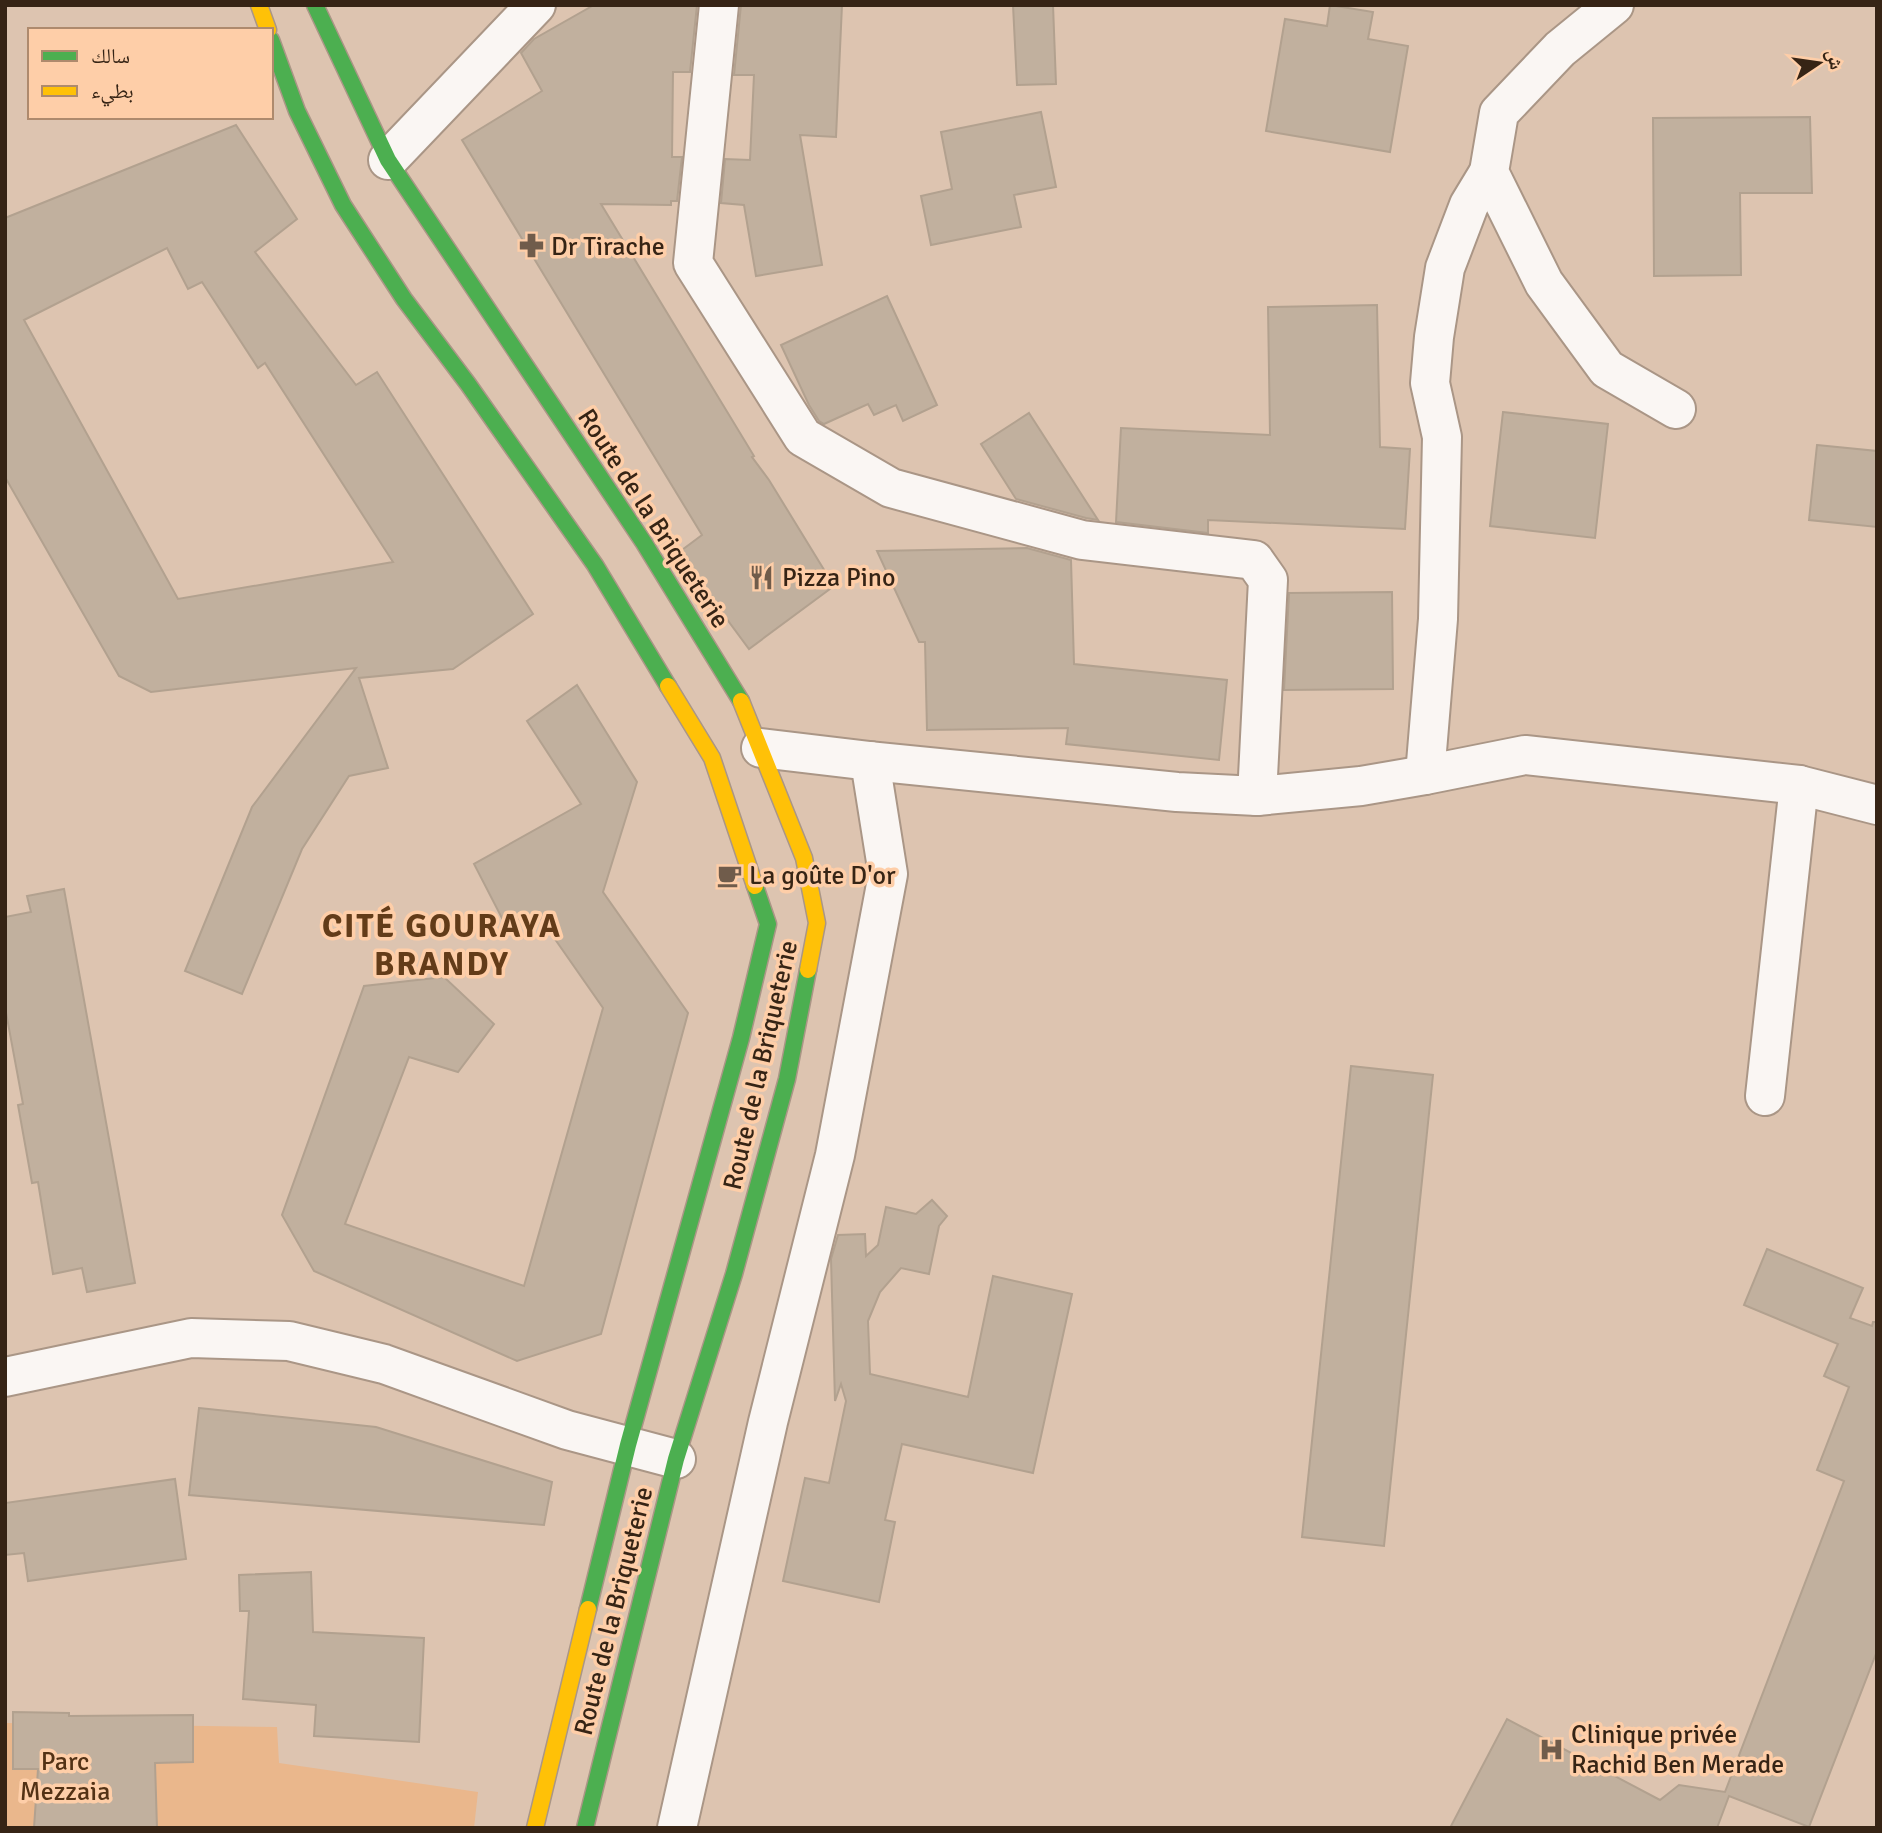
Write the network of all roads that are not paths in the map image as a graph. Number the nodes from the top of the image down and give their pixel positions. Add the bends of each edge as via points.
1 (259, 5) edge
2 (315, 5) edge
3 (536, 5) edge
4 (719, 5) edge
5 (1614, 5) edge
6 (267, 28) edge
7 (273, 45) edge
8 (388, 160) junction
9 (1489, 172) junction
10 (1676, 409) dead end
11 (761, 748) junction
12 (870, 761) junction
13 (1425, 775) junction
14 (1799, 785) junction
15 (1257, 796) junction
16 (1877, 805) edge
17 (1765, 1096) dead end
18 (5, 1377) edge
19 (628, 1445) junction
20 (676, 1459) junction
21 (535, 1828) edge
22 (585, 1828) edge
23 (677, 1828) edge

1 - 6 street
2 - 8 street, Route de la Briqueterie
3 - 8 street
4 - 15 street via 693,263 803,437 891,488 1082,540 1254,560 1268,580
5 - 9 street via 1560,49 1499,113
7 - 19 street, Route de la Briqueterie via 297,111 343,205 404,299 595,565 712,758 768,925
8 - 11 street, Route de la Briqueterie via 644,542 741,701
9 - 10 street via 1544,284 1607,369
9 - 13 street via 1469,205 1444,268 1434,337 1430,383 1442,437 1438,620
11 - 12 street
11 - 20 street, Route de la Briqueterie via 804,858 817,923 784,1092 734,1275
12 - 15 street
12 - 23 street via 888,874 835,1155 768,1422
13 - 14 street via 1525,755
13 - 15 street
14 - 16 street
14 - 17 street
18 - 19 street via 191,1338 289,1341 384,1364 568,1430
19 - 20 street
19 - 21 street, Route de la Briqueterie
20 - 22 street, Route de la Briqueterie

